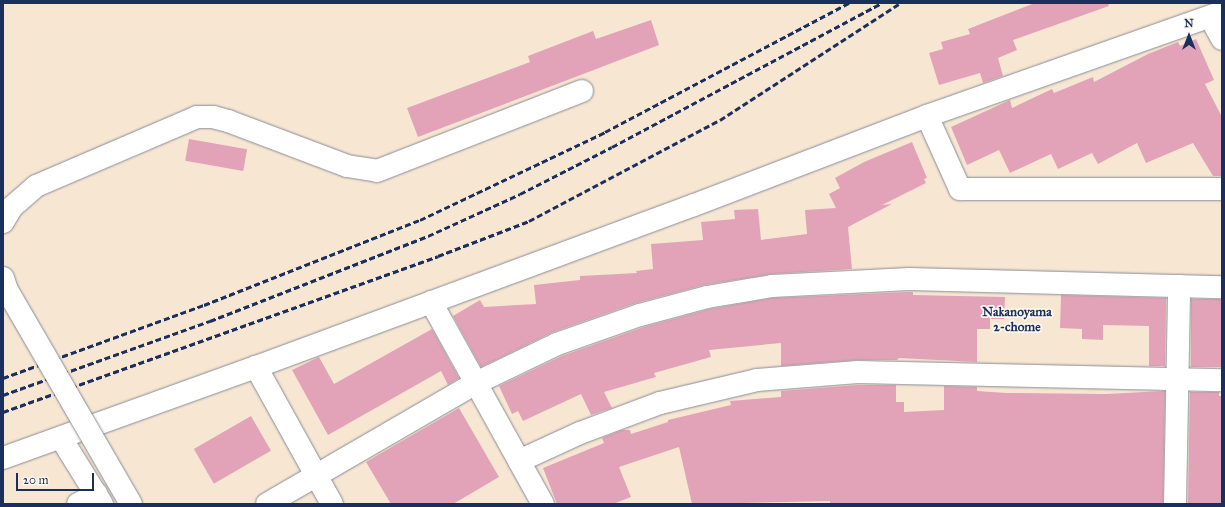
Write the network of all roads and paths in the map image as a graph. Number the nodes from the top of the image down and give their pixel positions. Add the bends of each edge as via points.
1 (1216, 15) edge
2 (1222, 40) edge
3 (582, 91) dead end
4 (927, 116) junction
5 (1222, 189) edge
6 (3, 222) edge
7 (3, 278) edge
8 (1179, 286) junction
9 (1222, 287) edge
10 (431, 302) junction
11 (256, 367) junction
12 (1176, 378) junction
13 (1222, 380) edge
14 (476, 382) junction
15 (61, 438) junction
16 (3, 458) edge
17 (519, 461) junction
18 (315, 476) junction
19 (100, 499) edge
20 (78, 504) edge
21 (131, 504) edge
22 (267, 504) edge
23 (332, 504) edge
24 (543, 504) edge
25 (1175, 504) edge

1 - 2 street
1 - 4 street
3 - 6 street via 377,171 347,166 228,121 197,117 36,186 12,207
4 - 5 street via 960,189
4 - 10 street
7 - 21 street, bridge via 7,290
8 - 9 street
8 - 12 street
8 - 14 street via 909,279 772,286 707,297 640,314 556,344
10 - 11 street
10 - 14 street
11 - 15 street
11 - 18 street
12 - 13 street
12 - 17 street via 858,372 757,380 660,403 580,433
12 - 25 street
14 - 17 street
14 - 18 street
15 - 16 street
15 - 19 street
17 - 24 street
18 - 22 street
18 - 23 street
19 - 20 street

